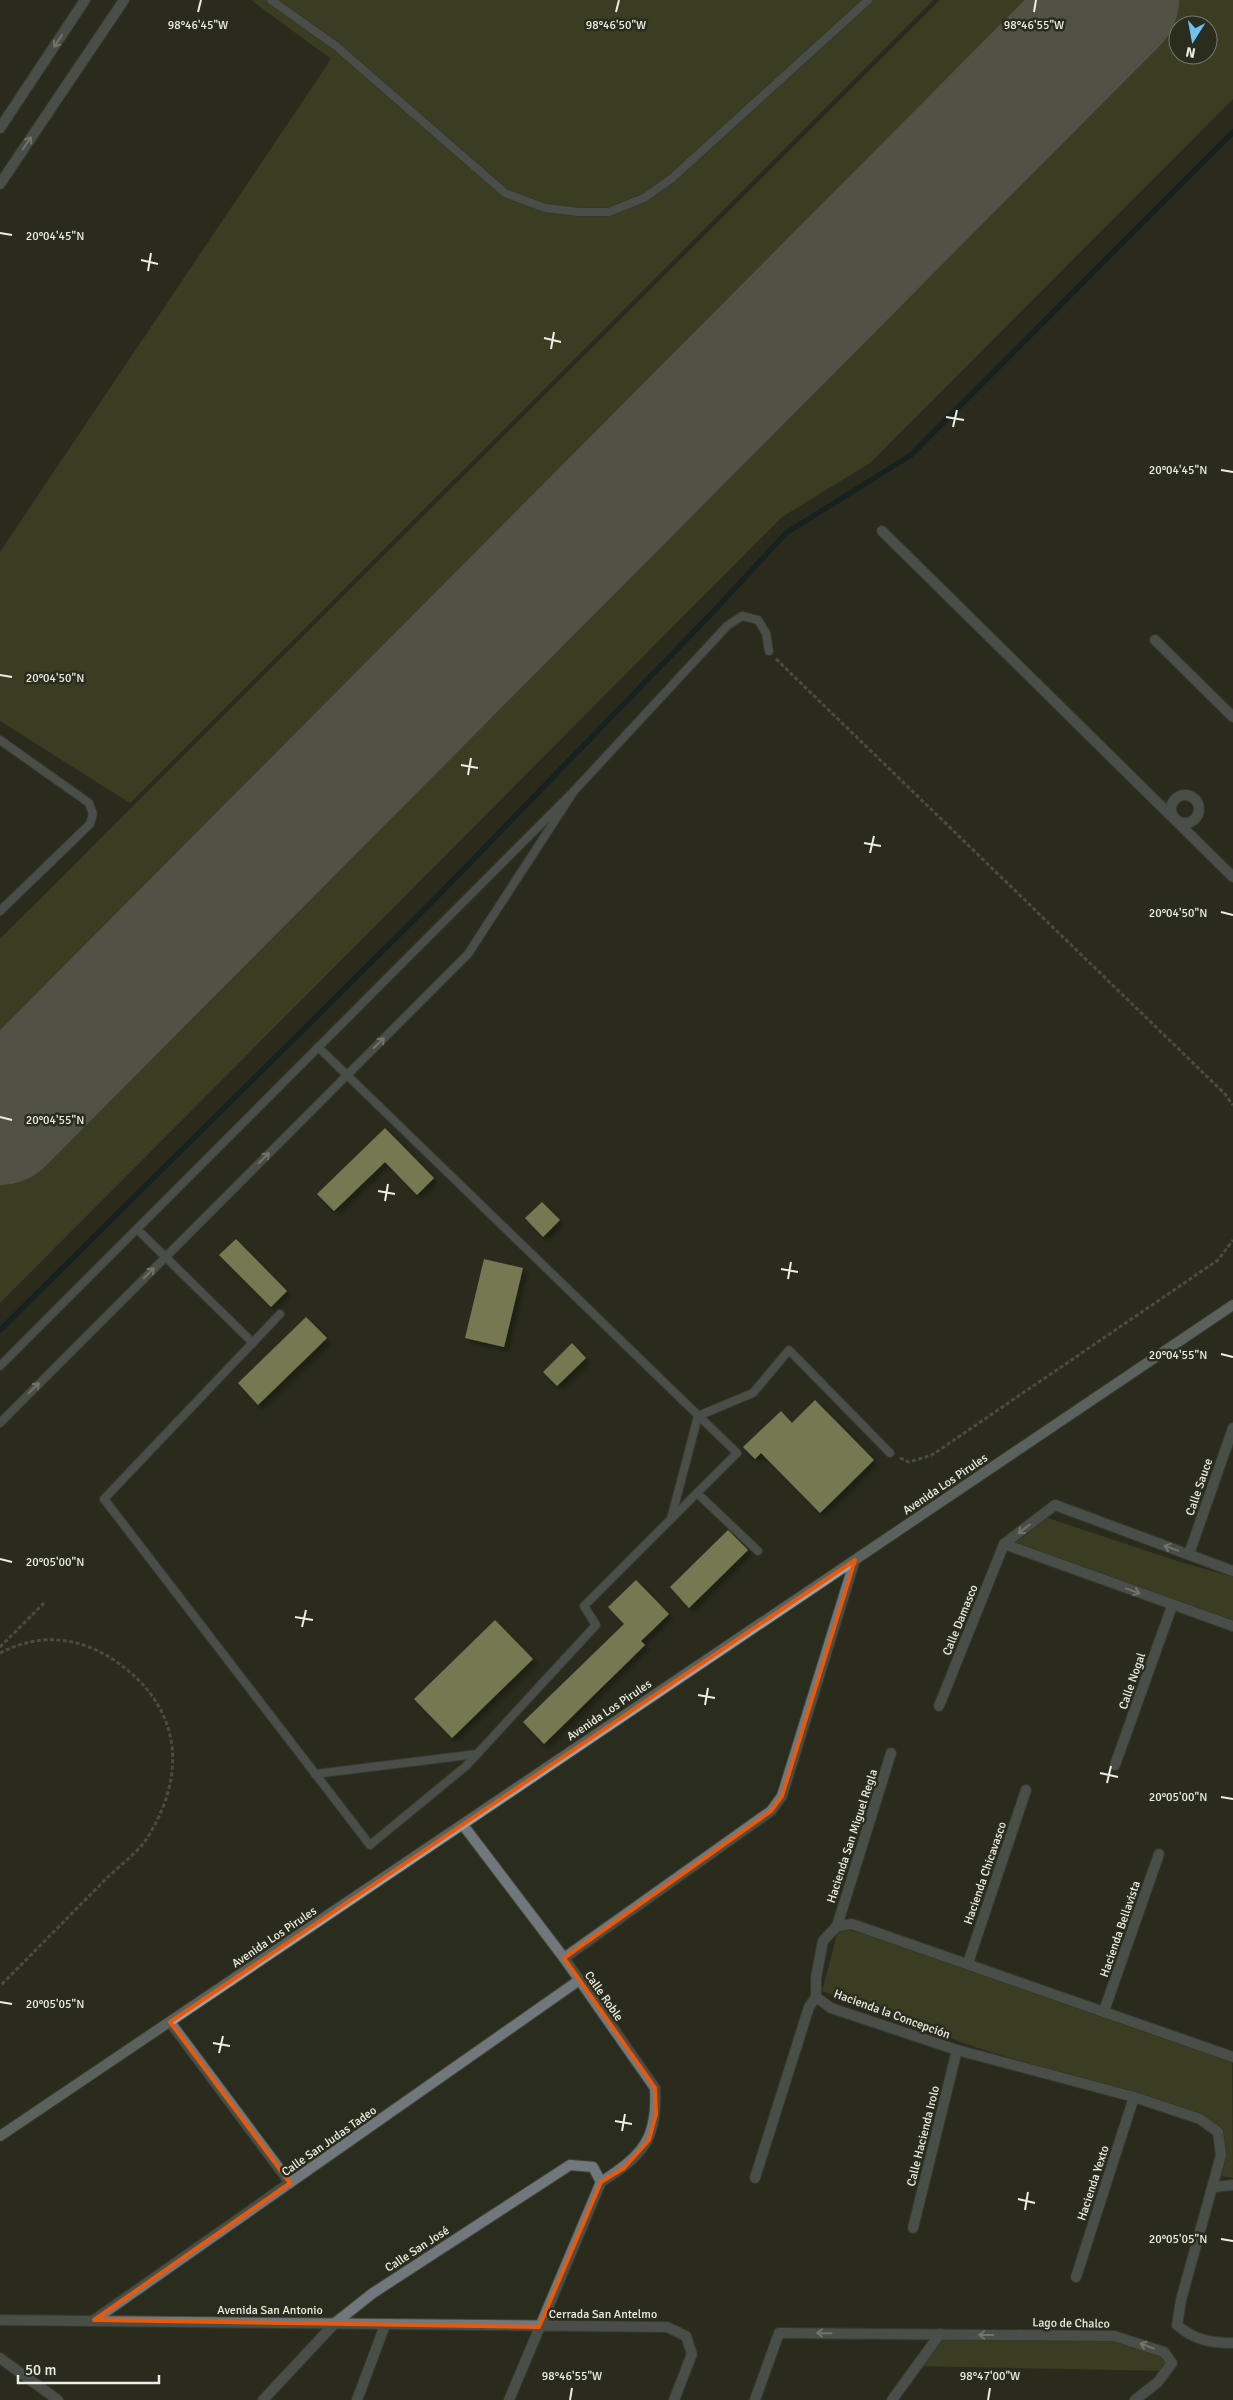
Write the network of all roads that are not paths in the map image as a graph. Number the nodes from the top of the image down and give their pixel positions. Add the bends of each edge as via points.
1 (85, 0) edge
2 (124, 0) edge
3 (271, 0) edge
4 (868, 0) edge
5 (0, 128) edge
6 (0, 184) edge
7 (882, 531) dead end
8 (1155, 640) dead end
9 (769, 651) road end
10 (1233, 717) edge
11 (0, 740) edge
12 (574, 791) junction
13 (1175, 819) junction
14 (1195, 819) junction
15 (1195, 839) junction
16 (1233, 877) edge
17 (0, 911) edge
18 (318, 1047) junction
19 (346, 1076) junction
20 (137, 1229) junction
21 (166, 1256) junction
22 (1233, 1305) edge
23 (280, 1314) dead end
24 (253, 1343) junction
25 (0, 1366) edge
26 (698, 1416) junction
27 (0, 1423) edge
28 (1233, 1428) edge
29 (890, 1453) road end
30 (697, 1493) junction
31 (670, 1520) junction
32 (1004, 1544) junction
33 (758, 1551) dead end
34 (1189, 1554) junction
35 (855, 1560) junction
36 (1233, 1571) edge
37 (1172, 1606) junction
38 (1233, 1626) edge
39 (939, 1706) dead end
40 (891, 1753) dead end
41 (477, 1754) junction
42 (1116, 1765) dead end
43 (315, 1774) junction
44 (1026, 1790) dead end
45 (462, 1824) junction
46 (1159, 1854) dead end
47 (837, 1926) junction
48 (564, 1958) junction
49 (968, 1963) junction
50 (578, 1981) junction
51 (816, 1996) junction
52 (1104, 2011) junction
53 (170, 2022) junction
54 (957, 2050) junction
55 (1233, 2057) edge
56 (1134, 2097) junction
57 (0, 2136) edge
58 (755, 2178) dead end
59 (601, 2182) junction
60 (290, 2184) junction
61 (1233, 2185) edge
62 (1214, 2187) junction
63 (913, 2228) dead end
64 (1076, 2276) dead end
65 (0, 2320) edge
66 (94, 2320) junction
67 (335, 2323) junction
68 (385, 2325) junction
69 (539, 2326) junction
70 (940, 2334) junction
71 (1233, 2344) edge
72 (0, 2358) edge
73 (58, 2400) edge
74 (264, 2400) edge
75 (357, 2400) edge
76 (510, 2400) edge
77 (674, 2400) edge
78 (755, 2400) edge
79 (892, 2400) edge
80 (1136, 2400) edge

1 -> 5 street
6 -> 2 street
3 - 4 lane via 336,46 505,193 546,208 609,212 644,198 671,179
7 - 13 street
8 - 10 street
9 - 12 lane via 766,633 758,620 742,616 727,626
11 - 17 lane via 89,803 93,814 90,824
12 - 18 lane
19 -> 12 lane via 468,954
13 - 14 street via 1185,823
13 - 14 street via 1172,804 1181,796 1189,795 1198,805
13 - 15 street
14 - 15 street via 1191,829
15 - 16 street
18 - 19 lane
18 - 20 lane
21 -> 19 lane
19 - 26 lane
20 - 21 lane
20 - 25 lane
21 - 24 lane
27 -> 21 lane
22 - 35 street, Avenida Los Pirules
23 - 24 lane
24 - 43 lane via 104,1499
26 - 29 lane via 753,1393 789,1350
26 - 30 lane via 737,1453
26 - 31 lane
28 - 34 street, Calle Sauce
30 - 31 lane
30 - 33 lane
31 - 41 lane via 584,1606 596,1625
34 -> 32 street via 1055,1505
32 -> 37 street
32 - 39 street, Calle Damasco
34 - 36 street
35 - 45 street, Avenida Los Pirules
35 - 48 street via 782,1796 771,1811
37 - 38 street
37 - 42 street, Calle Nogal
40 - 47 street, Hacienda San Miguel Regla
41 - 43 lane
41 - 43 lane via 370,1845
44 - 49 street, Hacienda Chicavasco
45 - 48 street, Calle Roble
45 - 53 street, Avenida Los Pirules
46 - 52 street, Hacienda Bellavista
47 - 49 street via 852,1924
47 - 51 street, Hacienda la Concepción via 824,1941 816,1978
48 - 50 street, Calle Roble
49 - 52 street
50 - 59 street, Calle Roble via 655,2088 656,2114 649,2140 624,2168
50 - 60 street, Calle San Judas Tadeo
51 - 54 street, Hacienda la Concepción via 831,2008
51 - 58 street via 809,2007
52 - 55 street
53 - 57 street, Avenida Los Pirules
53 - 60 street
54 - 56 street, Hacienda la Concepción
54 - 63 street, Calle Hacienda Irolo
56 - 62 street, Hacienda la Concepción via 1200,2119 1218,2132 1222,2156
56 - 64 street, Hacienda Yexto
59 - 67 street, Calle San José via 593,2167 570,2165 373,2293
59 - 69 street
60 - 66 street, Calle San Judas Tadeo
61 - 62 street
62 - 71 street, Hacienda la Concepción via 1181,2300 1177,2325 1209,2343
65 - 66 street, Avenida San Antonio
66 - 67 street, Avenida San Antonio
67 - 68 street, Avenida San Antonio
67 - 74 street, Calle San José
68 - 69 street, Avenida San Antonio
68 - 75 street
69 - 76 street
69 - 77 street, Cerrada San Antelmo via 667,2327 686,2336 692,2354
70 -> 78 street, Lago de Chalco via 779,2333
70 - 79 street
80 -> 70 street, Lago de Chalco via 1158,2382 1172,2363 1164,2352 1114,2336
72 - 73 street

